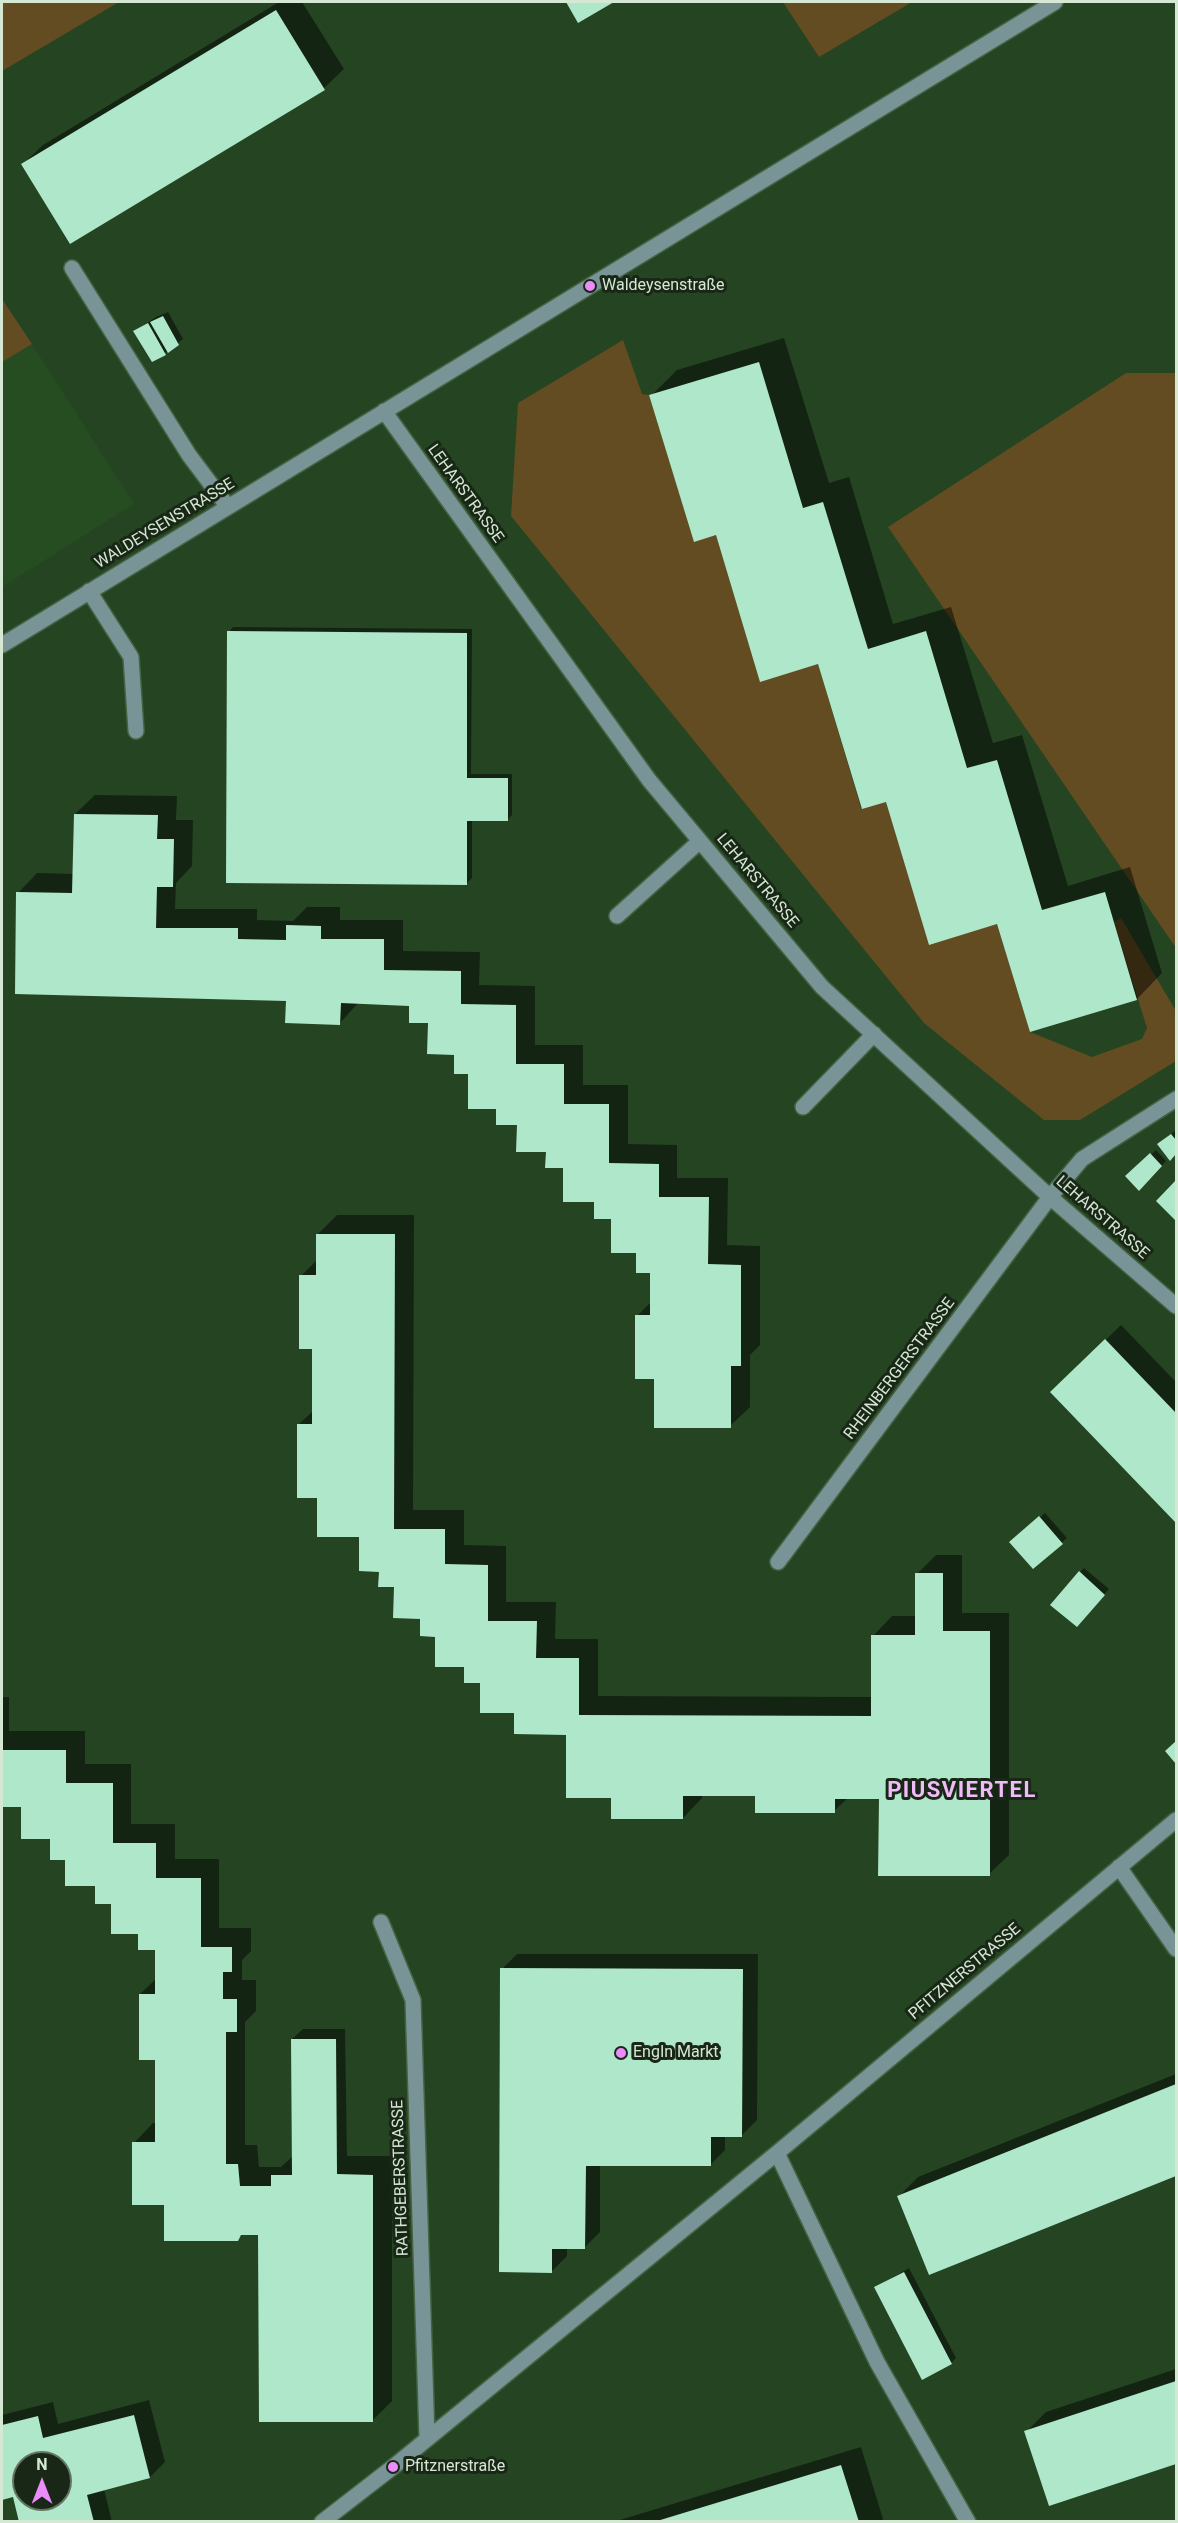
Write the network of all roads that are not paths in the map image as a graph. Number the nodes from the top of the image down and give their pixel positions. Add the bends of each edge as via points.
1 (1055, 2) edge
2 (72, 268) dead end
3 (384, 411) junction
4 (228, 507) junction
5 (89, 591) junction
6 (2, 645) edge
7 (136, 731) dead end
8 (700, 841) junction
9 (618, 916) dead end
10 (874, 1035) junction
11 (1176, 1099) edge
12 (803, 1107) dead end
13 (1050, 1197) junction
14 (1176, 1306) edge
15 (778, 1562) dead end
16 (1176, 1820) edge
17 (1119, 1867) junction
18 (381, 1922) dead end
19 (1176, 1949) edge
20 (777, 2152) junction
21 (427, 2438) junction
22 (322, 2522) edge
23 (968, 2522) edge

1 - 3 street, WALDEYSENSTRASSE
2 - 4 street via 189,455
3 - 4 street, WALDEYSENSTRASSE
3 - 8 street, LEHARSTRASSE via 649,780
4 - 5 street, WALDEYSENSTRASSE
5 - 6 street, WALDEYSENSTRASSE
5 - 7 street via 131,657
8 - 9 street
8 - 10 street, LEHARSTRASSE via 822,987
10 - 12 street
10 - 13 street, LEHARSTRASSE
11 - 13 street, RHEINBERGERSTRASSE via 1082,1159
13 - 14 street, LEHARSTRASSE
13 - 15 street, RHEINBERGERSTRASSE
16 - 17 street, PFITZNERSTRASSE
17 - 19 street
17 - 20 street, PFITZNERSTRASSE
18 - 21 street, RATHGEBERSTRASSE via 413,2000
20 - 21 street, PFITZNERSTRASSE
20 - 23 street via 877,2362
21 - 22 street, PFITZNERSTRASSE

